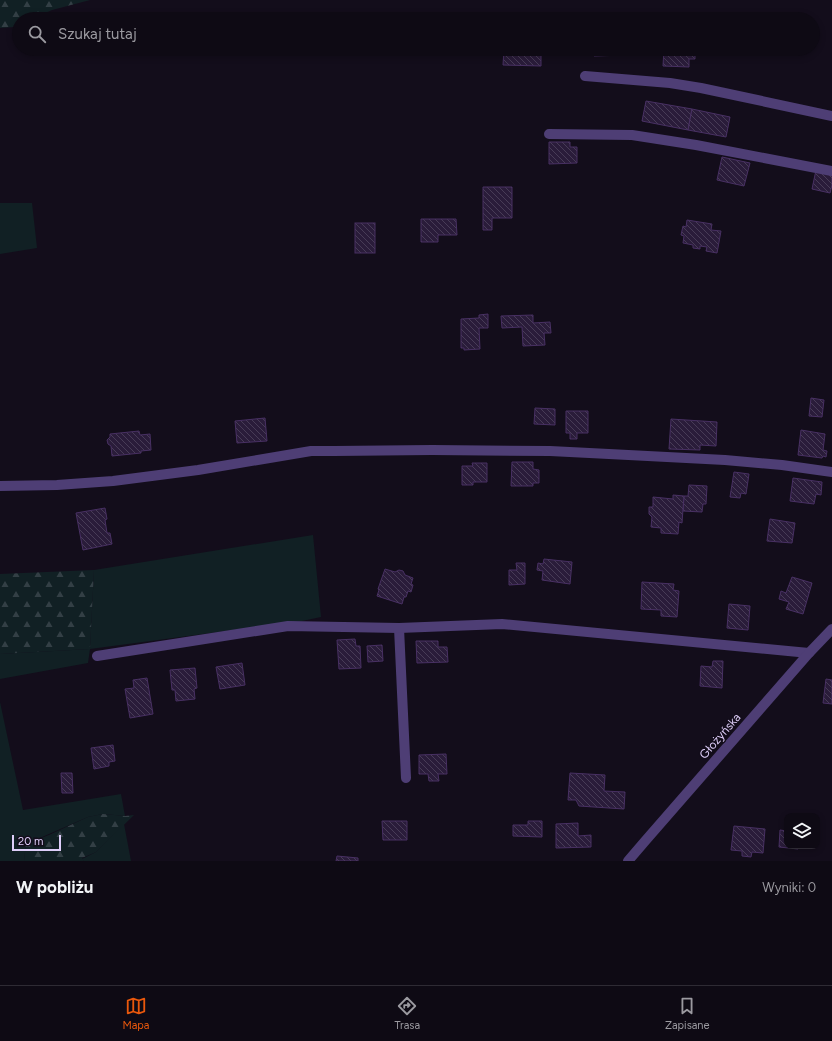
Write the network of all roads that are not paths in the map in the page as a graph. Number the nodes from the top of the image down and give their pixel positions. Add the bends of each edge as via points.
1 (585, 76) dead end
2 (832, 116) edge
3 (549, 134) dead end
4 (832, 171) edge
5 (832, 472) edge
6 (0, 486) edge
7 (399, 628) junction
8 (832, 629) edge
9 (809, 654) junction
10 (97, 656) dead end
11 (406, 778) dead end
12 (628, 861) edge

1 - 2 street via 678,84
3 - 4 street via 632,135
5 - 6 street via 725,460 638,455 518,451 327,451 113,481
7 - 9 street via 502,624
7 - 10 street via 288,626
7 - 11 street
8 - 9 street, Głożyńska
9 - 12 street, Głożyńska

